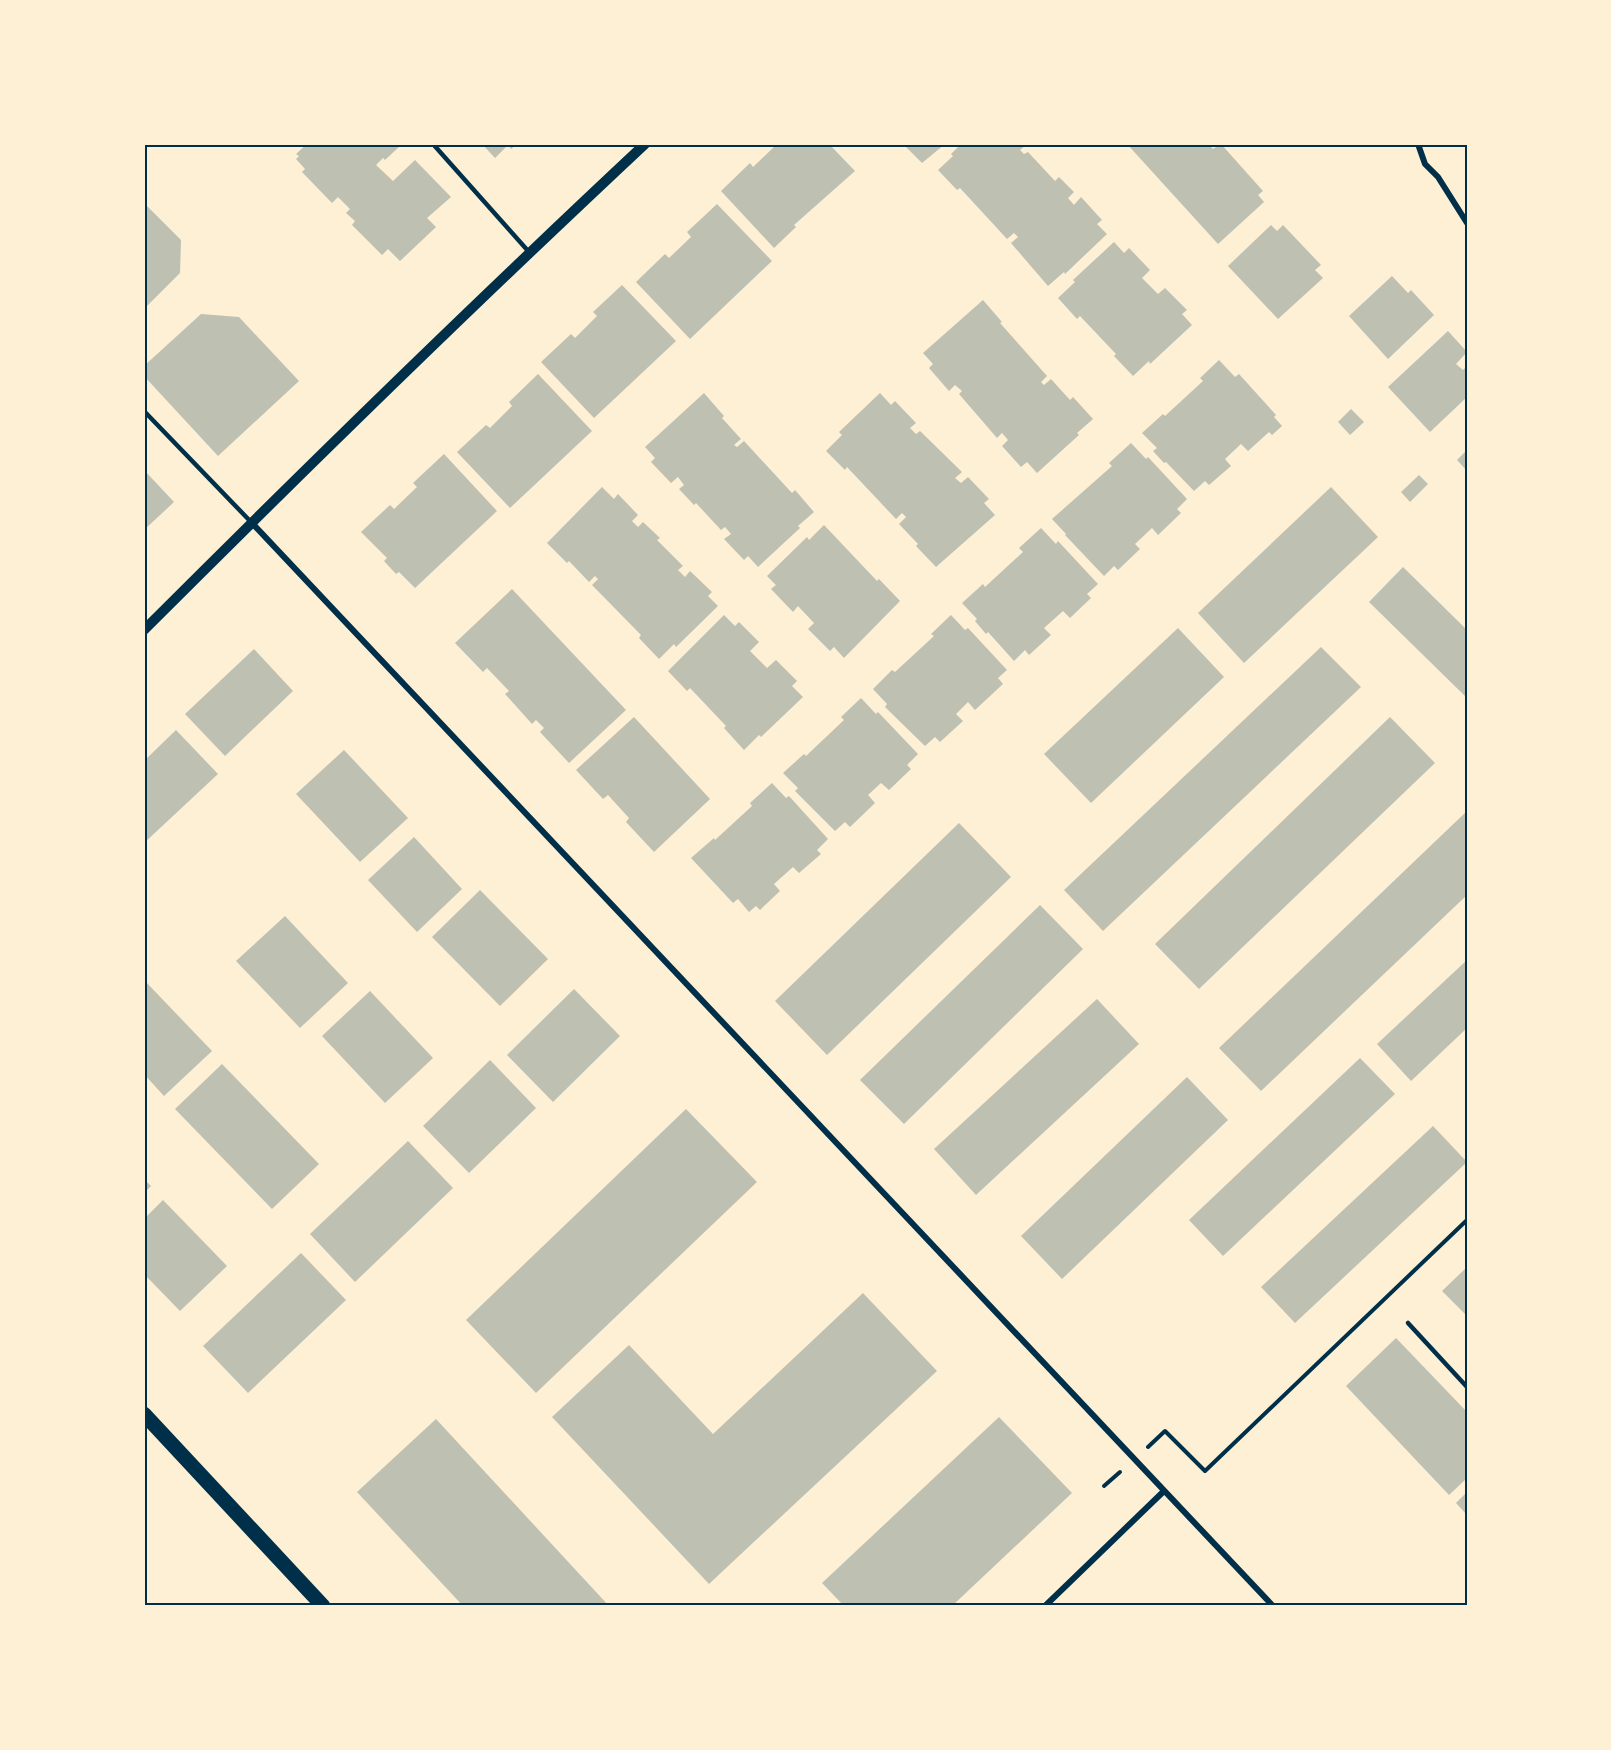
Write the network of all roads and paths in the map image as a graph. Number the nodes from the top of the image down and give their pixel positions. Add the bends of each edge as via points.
1 (433, 144) edge
2 (645, 144) edge
3 (1418, 145) edge
4 (1467, 224) edge
5 (529, 252) junction
6 (144, 411) edge
7 (251, 522) junction
8 (144, 630) edge
9 (1467, 1220) edge
10 (1408, 1323) dead end
11 (1467, 1376) edge
12 (1461, 1381) junction
13 (1467, 1387) edge
14 (144, 1414) edge
15 (1144, 1450) dead end
16 (1164, 1491) junction
17 (323, 1606) edge
18 (1045, 1606) edge
19 (1273, 1606) edge

1 - 5 lane
2 - 5 street
3 - 4 street via 1425,164 1438,177
5 - 7 street
6 - 7 lane
7 - 8 street
7 - 16 street
9 - 15 path via 1205,1471 1165,1431
10 - 12 lane
11 - 12 lane
12 - 13 lane
14 - 17 main road
16 - 18 street
16 - 19 street

